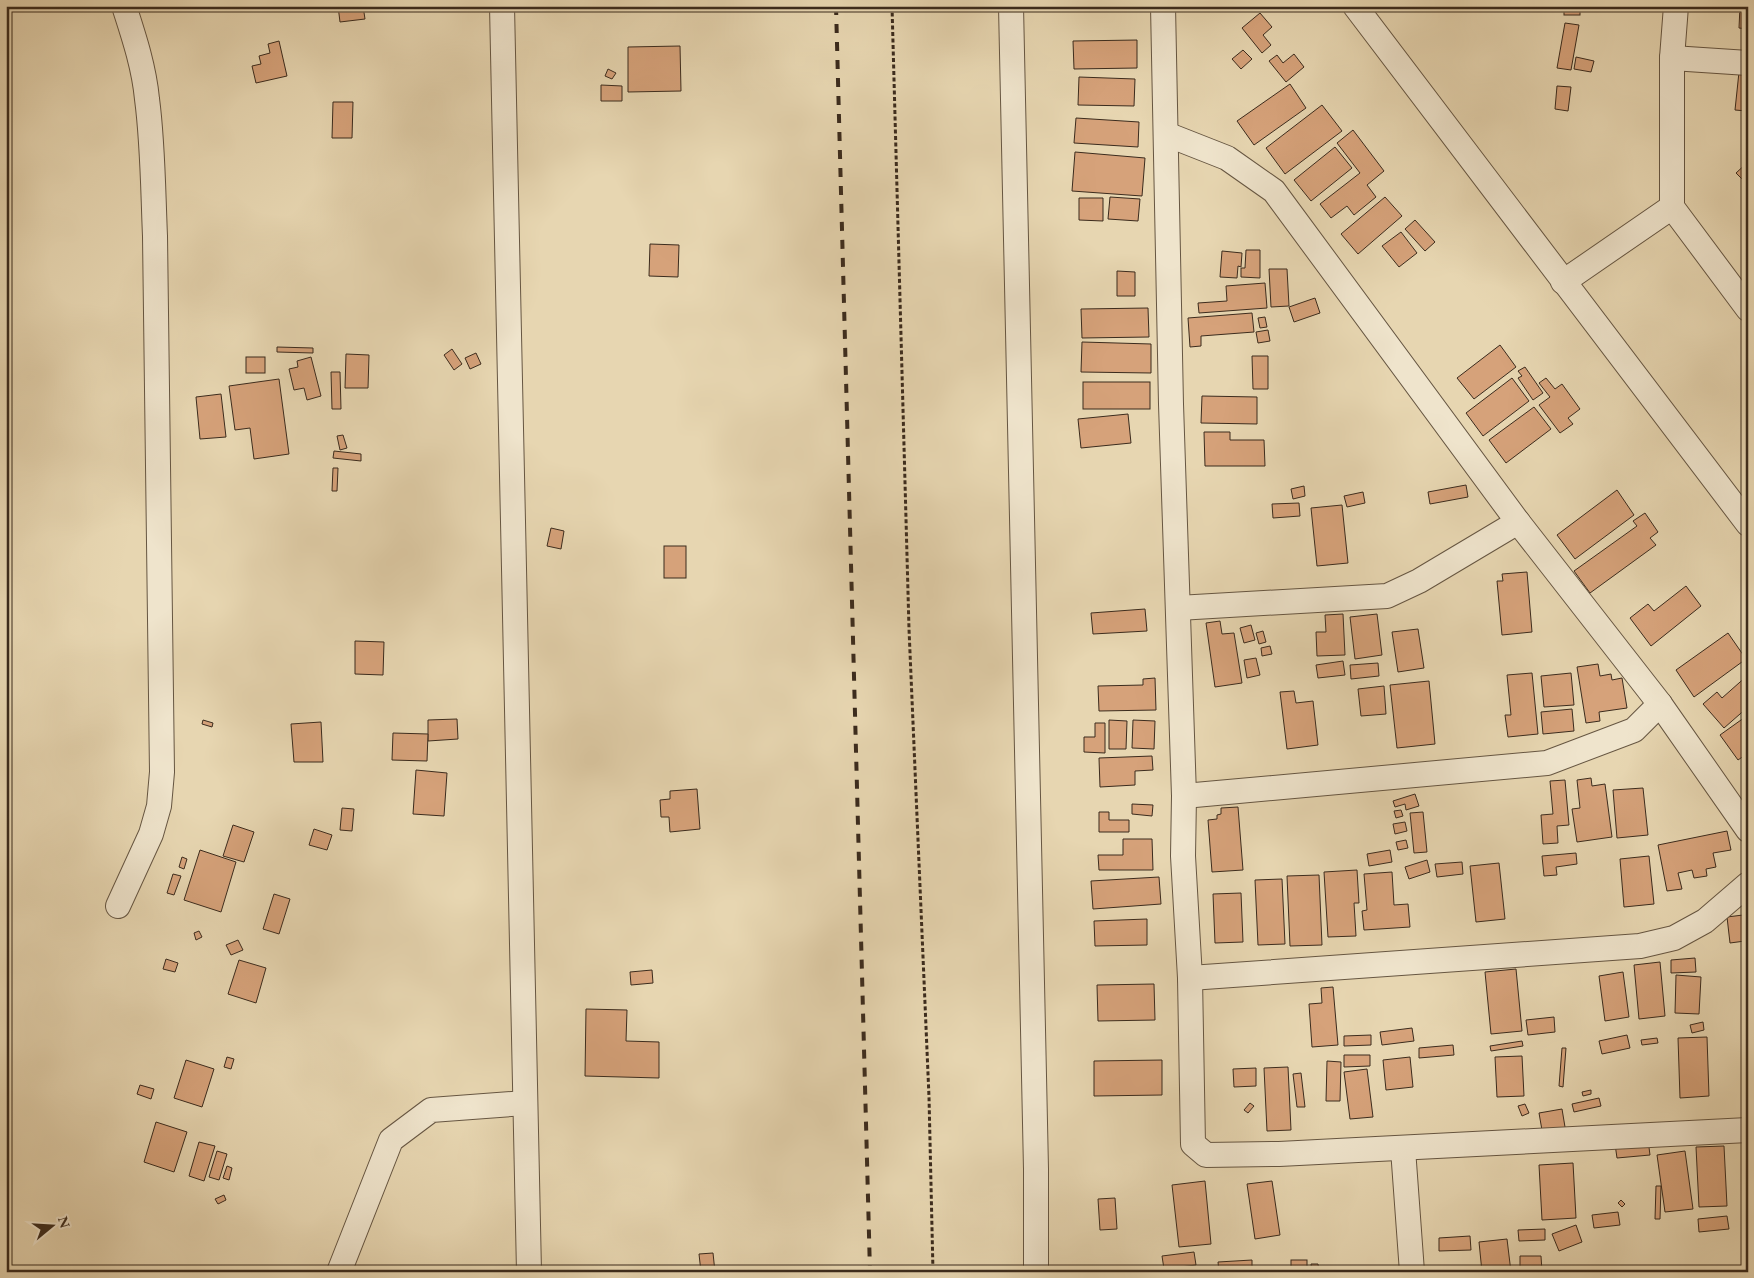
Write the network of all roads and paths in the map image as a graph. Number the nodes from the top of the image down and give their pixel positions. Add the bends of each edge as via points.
1 (124, 6) edge
2 (502, 6) edge
3 (892, 6) edge
4 (1011, 6) edge
5 (1163, 6) edge
6 (1355, 6) edge
7 (1676, 6) edge
8 (1672, 58) junction
9 (1748, 63) edge
10 (1166, 134) junction
11 (1672, 207) junction
12 (1564, 282) junction
13 (1748, 309) edge
14 (1518, 522) junction
15 (1748, 524) edge
16 (1178, 608) junction
17 (1660, 704) junction
18 (1184, 796) junction
19 (1748, 830) edge
20 (1748, 884) edge
21 (118, 906) dead end
22 (1190, 978) junction
23 (525, 1103) junction
24 (1748, 1130) edge
25 (1404, 1149) junction
26 (339, 1272) edge
27 (529, 1272) edge
28 (933, 1272) edge
29 (1036, 1272) edge
30 (1412, 1272) edge

1 - 21 street via 146,89 152,150 162,772 159,806 151,834
2 - 23 street
3 - 28 path via 909,629 929,1097
4 - 29 street
5 - 10 street
6 - 12 street
7 - 8 street
8 - 9 street
8 - 11 street
10 - 14 street via 1227,158 1274,191
10 - 16 street
11 - 12 street
11 - 13 street
12 - 15 street
14 - 16 street via 1419,581 1387,596
14 - 17 street
16 - 18 street
17 - 18 street via 1634,730 1547,763
17 - 19 street
18 - 22 street via 1183,856
20 - 22 street via 1705,921 1674,938 1640,946
22 - 25 street via 1193,1144 1198,1151 1206,1156
23 - 26 street via 431,1110 392,1140
23 - 27 street
24 - 25 street
25 - 30 street

